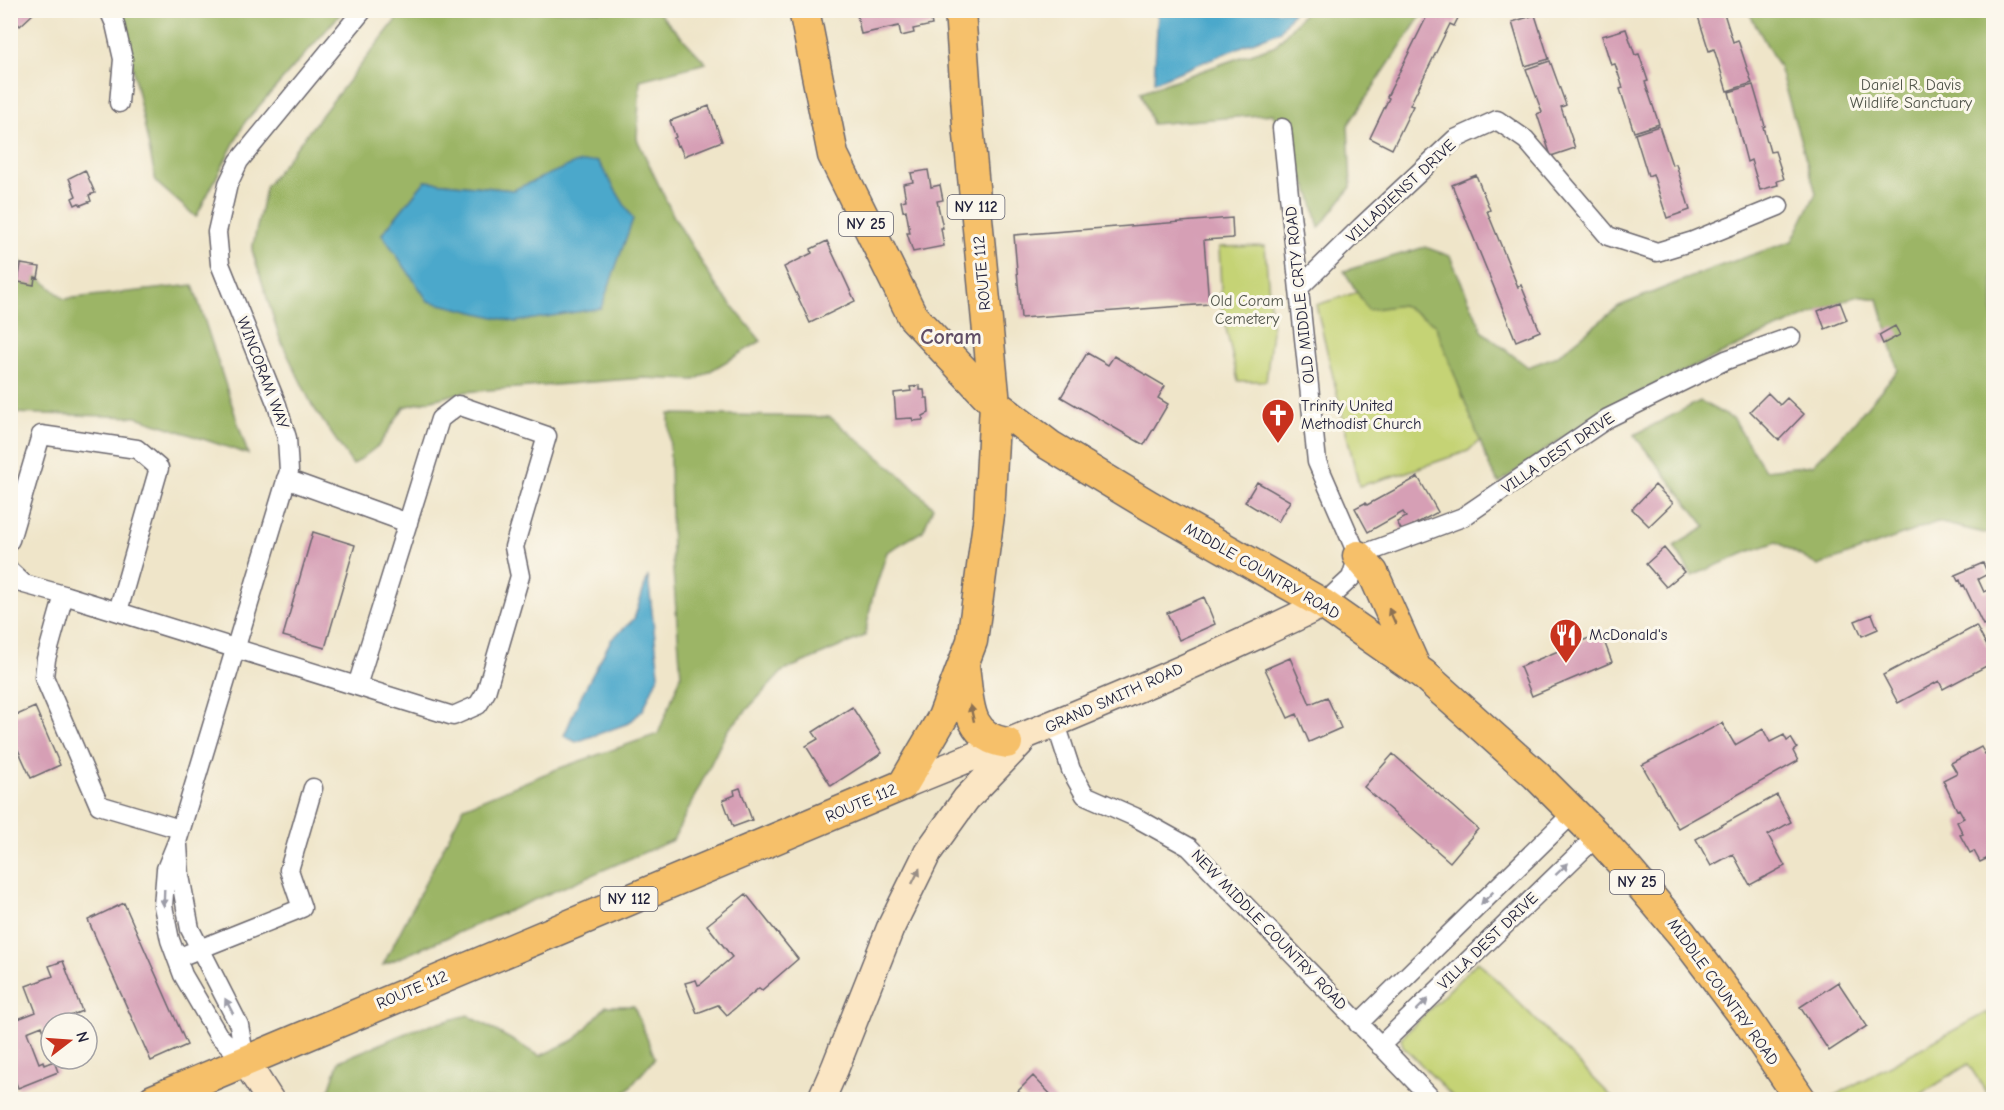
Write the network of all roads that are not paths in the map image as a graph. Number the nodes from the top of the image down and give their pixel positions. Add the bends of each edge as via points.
1 (109, 10) edge
2 (363, 10) edge
3 (804, 10) edge
4 (960, 10) edge
5 (119, 103) dead end
6 (1282, 128) dead end
7 (1779, 206) dead end
8 (1299, 288) junction
9 (1791, 337) dead end
10 (995, 404) junction
11 (286, 479) junction
12 (408, 523) junction
13 (10, 540) edge
14 (1358, 556) junction
15 (10, 572) edge
16 (64, 595) junction
17 (1323, 604) junction
18 (118, 611) junction
19 (236, 648) junction
20 (963, 663) junction
21 (1416, 669) junction
22 (357, 686) junction
23 (1056, 724) junction
24 (1017, 739) junction
25 (903, 785) junction
26 (313, 788) dead end
27 (1574, 813) junction
28 (179, 836) junction
29 (1597, 836) junction
30 (200, 949) junction
31 (177, 958) junction
32 (1359, 1023) junction
33 (1380, 1046) junction
34 (244, 1061) junction
35 (153, 1100) edge
36 (270, 1100) edge
37 (821, 1100) edge
38 (1434, 1100) edge
39 (1801, 1100) edge

1 - 5 street via 123,59
2 - 11 street, WINCORAM WAY via 239,161 228,184 217,232 220,264 288,438
3 - 10 main road, MIDDLE COUNTRY ROAD / NY 25 via 833,155 850,191 913,317
4 - 10 main road, ROUTE 112 / NY 112
6 - 8 street, OLD MIDDLE CRTY ROAD
7 - 8 street, VILLADIENST DRIVE via 1657,252 1608,236 1526,140 1497,120 1455,139
8 - 14 street, OLD MIDDLE CRTY ROAD via 1317,462
9 - 14 street, VILLA DEST DRIVE via 1726,360 1608,418 1463,517
10 - 17 main road, MIDDLE COUNTRY ROAD / NY 25 via 1049,445
10 - 20 main road, ROUTE 112 / NY 112 via 989,515 972,640
11 - 12 street
11 - 19 street, WINCORAM WAY
12 - 22 street
12 - 22 street via 440,419 458,405 547,436 514,547 520,576 486,692 478,705 453,716
13 - 18 street via 41,435 137,449 159,468
14 - 17 street via 1351,578
21 -> 14 main road via 1373,573
15 - 16 street via 24,584
16 - 18 street
16 - 28 street via 44,677 99,805
17 - 21 main road, MIDDLE COUNTRY ROAD / NY 25
17 - 23 main road, GRAND SMITH ROAD
18 - 19 street
19 - 22 street
19 - 28 street, WINCORAM WAY
24 -> 20 main road via 994,741 978,729 972,718
20 - 25 main road, ROUTE 112 / NY 112 via 943,717
21 - 27 main road, MIDDLE COUNTRY ROAD / NY 25
23 - 24 main road, GRAND SMITH ROAD
23 - 32 street, NEW MIDDLE COUNTRY ROAD via 1071,770 1085,795 1190,847
24 - 25 main road, GRAND SMITH ROAD
37 -> 24 main road via 890,928 934,843
25 - 34 main road, ROUTE 112 / NY 112
26 - 30 street via 289,870 302,908
27 - 29 main road, MIDDLE COUNTRY ROAD / NY 25
27 -> 32 street, VILLA DEST DRIVE
28 - 30 street, WINCORAM WAY via 180,876 190,929
28 -> 31 street, WINCORAM WAY via 166,869 163,906
33 -> 29 street, VILLA DEST DRIVE
29 - 39 main road, MIDDLE COUNTRY ROAD / NY 25 via 1682,934
30 - 31 street
34 -> 30 street, WINCORAM WAY via 239,1025
31 - 34 street, WINCORAM WAY via 218,1035
32 - 33 street, NEW MIDDLE COUNTRY ROAD
33 - 38 street, NEW MIDDLE COUNTRY ROAD
34 - 35 main road, ROUTE 112 / NY 112
34 - 36 main road

